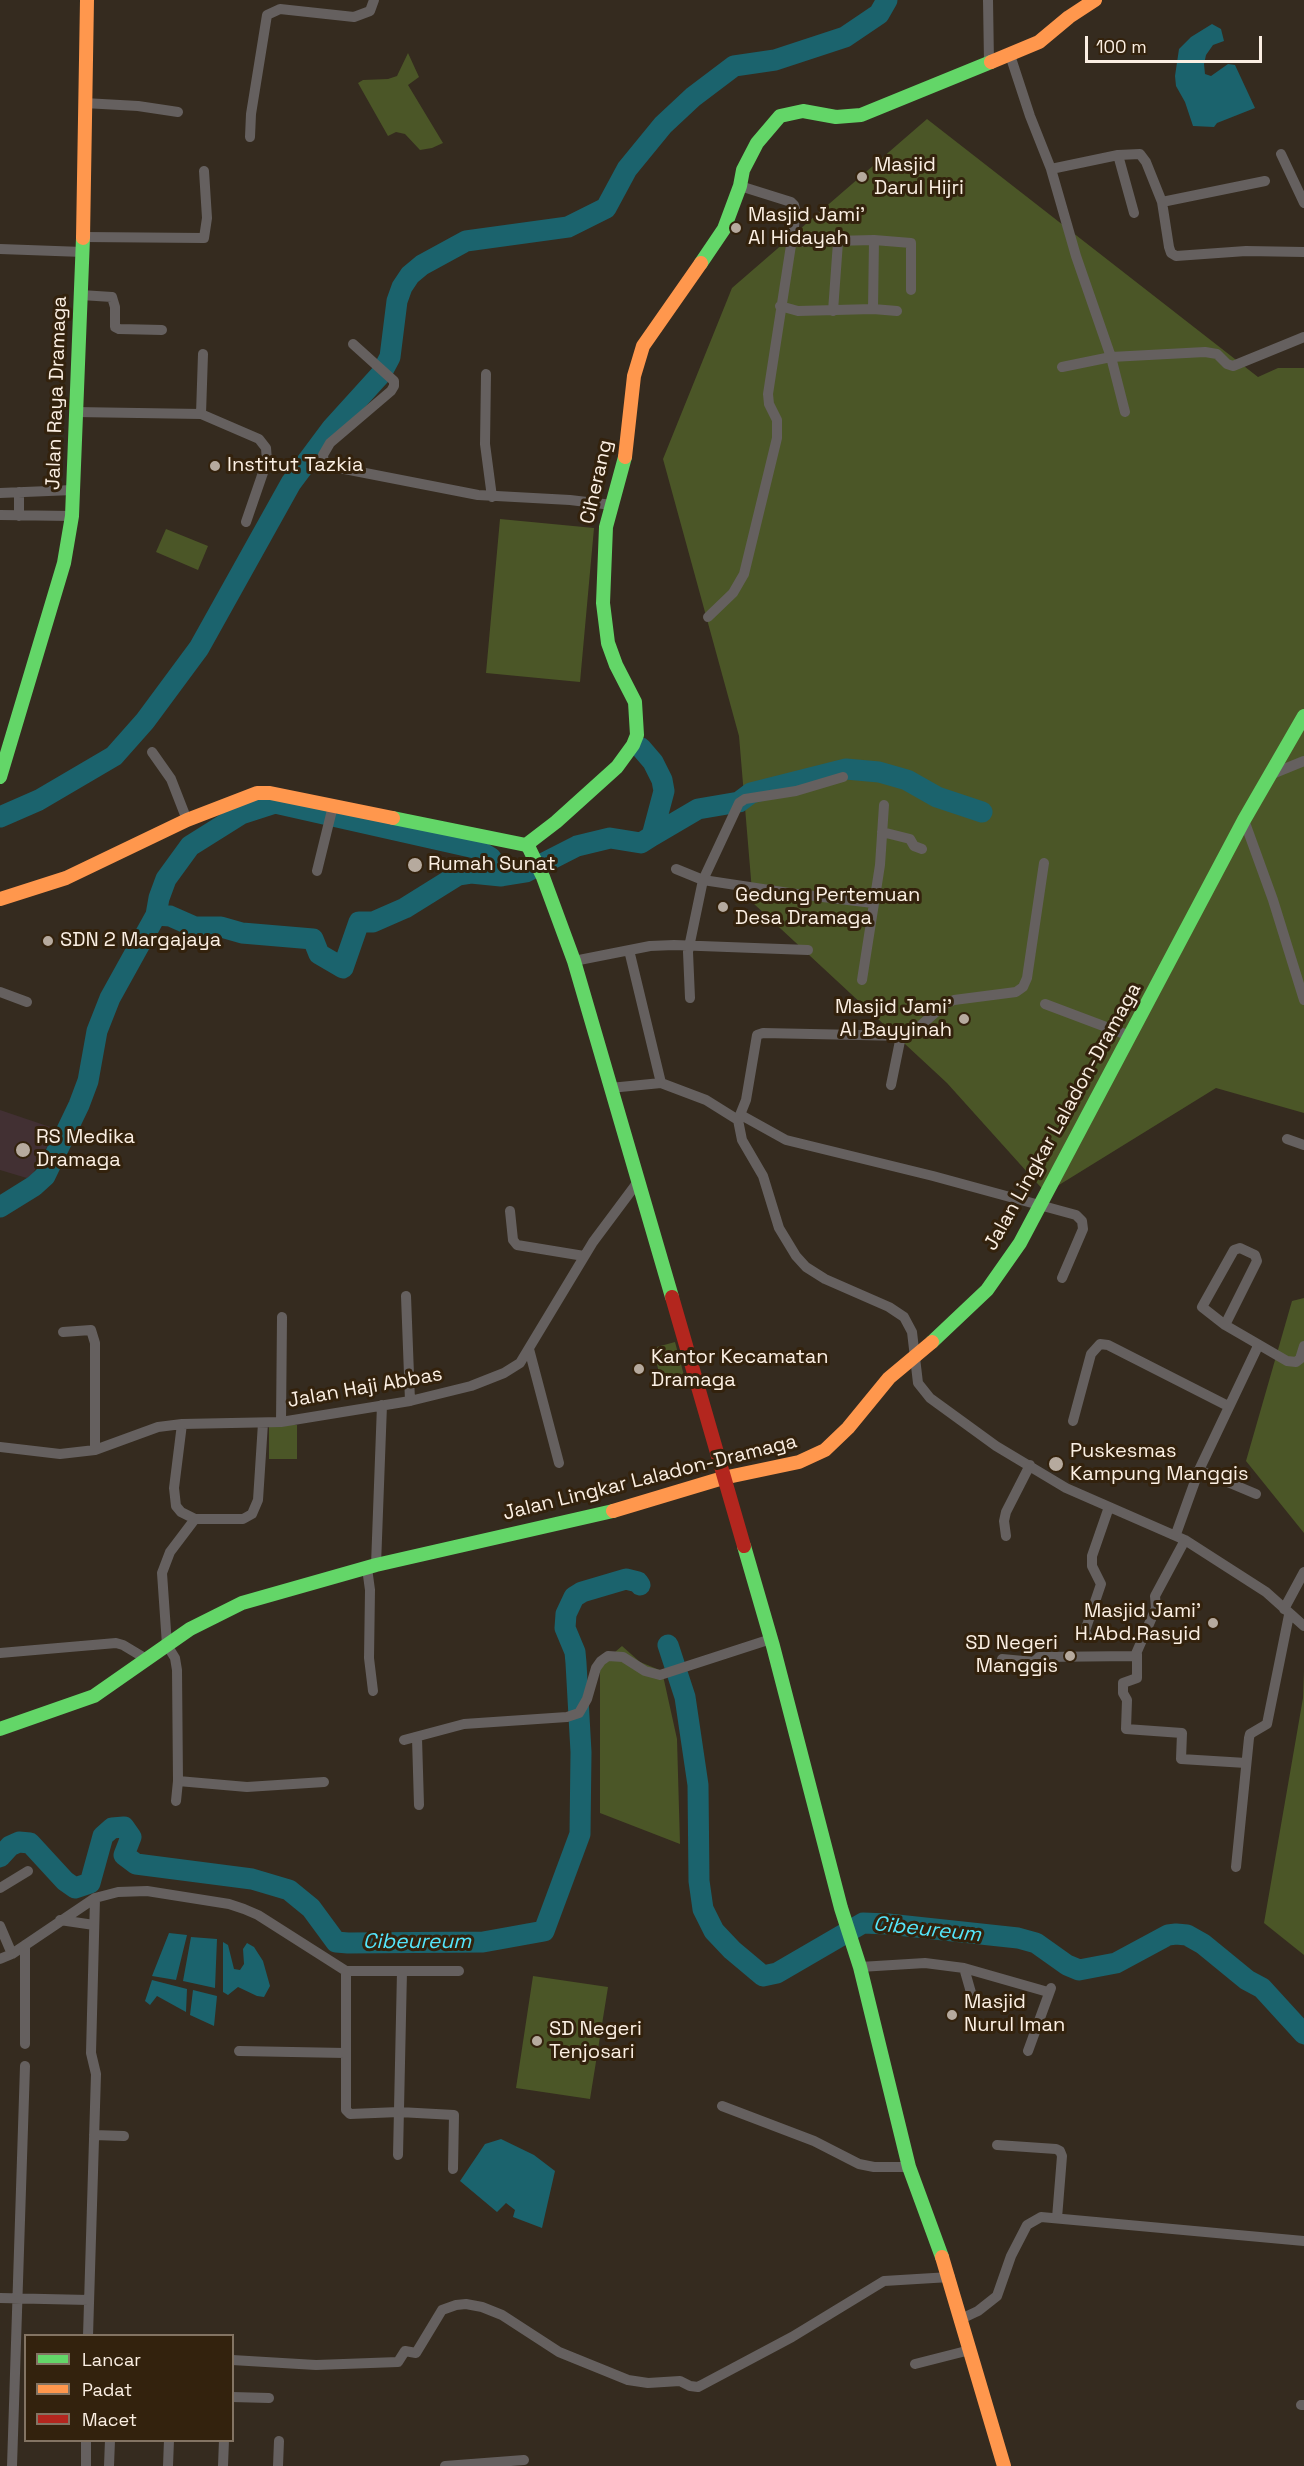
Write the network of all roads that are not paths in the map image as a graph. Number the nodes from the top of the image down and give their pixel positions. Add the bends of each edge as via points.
1 (87, 0) edge
2 (374, 0) edge
3 (988, 0) edge
4 (1095, 0) edge
5 (1010, 55) junction
6 (989, 62) junction
7 (84, 103) junction
8 (178, 112) dead end
9 (250, 137) dead end
10 (1281, 153) dead end
11 (1118, 155) junction
12 (1051, 169) junction
13 (204, 171) dead end
14 (1265, 181) dead end
15 (740, 186) junction
16 (1162, 202) junction
17 (1304, 203) edge
18 (1134, 213) dead end
19 (874, 240) junction
20 (791, 242) junction
21 (838, 242) junction
22 (83, 245) junction
23 (0, 249) edge
24 (1304, 252) edge
25 (911, 290) dead end
26 (81, 295) junction
27 (780, 306) junction
28 (873, 309) junction
29 (833, 311) junction
30 (897, 311) dead end
31 (162, 330) dead end
32 (1304, 338) edge
33 (353, 344) dead end
34 (203, 354) dead end
35 (1111, 357) junction
36 (1062, 367) dead end
37 (486, 374) dead end
38 (75, 412) junction
39 (1125, 412) dead end
40 (201, 414) junction
41 (73, 490) junction
42 (19, 492) junction
43 (0, 493) edge
44 (492, 497) junction
45 (612, 505) junction
46 (0, 516) edge
47 (19, 516) junction
48 (72, 516) junction
49 (246, 522) dead end
50 (708, 617) dead end
51 (1304, 716) edge
52 (152, 752) dead end
53 (1304, 761) edge
54 (1269, 775) junction
55 (0, 777) edge
56 (843, 777) dead end
57 (884, 805) dead end
58 (332, 812) junction
59 (187, 820) junction
60 (1244, 820) junction
61 (882, 832) junction
62 (526, 845) junction
63 (922, 849) dead end
64 (1044, 862) dead end
65 (676, 869) dead end
66 (317, 871) dead end
67 (703, 880) junction
68 (4, 895) edge
69 (873, 903) junction
70 (690, 944) junction
71 (629, 950) junction
72 (808, 950) dead end
73 (574, 961) junction
74 (862, 980) dead end
75 (0, 992) edge
76 (690, 998) dead end
77 (1304, 1000) edge
78 (27, 1002) dead end
79 (1045, 1004) dead end
80 (901, 1036) junction
81 (1130, 1036) junction
82 (661, 1083) junction
83 (891, 1086) dead end
84 (610, 1088) junction
85 (739, 1118) junction
86 (1287, 1139) dead end
87 (1304, 1145) edge
88 (638, 1183) junction
89 (1042, 1204) junction
90 (510, 1211) dead end
91 (584, 1256) junction
92 (1062, 1278) dead end
93 (406, 1296) dead end
94 (282, 1317) dead end
95 (1225, 1325) junction
96 (63, 1332) dead end
97 (1258, 1346) junction
98 (1304, 1346) edge
99 (529, 1349) junction
100 (914, 1357) junction
101 (410, 1401) junction
102 (382, 1405) junction
103 (1228, 1406) junction
104 (1073, 1421) dead end
105 (281, 1422) junction
106 (182, 1424) junction
107 (263, 1424) junction
108 (0, 1447) edge
109 (94, 1450) junction
110 (559, 1463) dead end
111 (1030, 1465) junction
112 (1198, 1470) junction
113 (723, 1478) junction
114 (1256, 1494) dead end
115 (1108, 1507) junction
116 (195, 1519) junction
117 (1006, 1536) dead end
118 (1180, 1537) junction
119 (371, 1567) junction
120 (1304, 1572) edge
121 (1287, 1612) junction
122 (1304, 1626) edge
123 (1087, 1636) dead end
124 (771, 1639) junction
125 (167, 1645) junction
126 (0, 1653) edge
127 (1137, 1654) junction
128 (1002, 1659) dead end
129 (148, 1660) junction
130 (373, 1691) dead end
131 (0, 1729) edge
132 (417, 1738) junction
133 (404, 1740) dead end
134 (1246, 1763) junction
135 (178, 1781) junction
136 (324, 1782) dead end
137 (176, 1801) dead end
138 (419, 1805) dead end
139 (1236, 1867) dead end
140 (28, 1871) dead end
141 (0, 1888) edge
142 (95, 1898) junction
143 (60, 1920) junction
144 (94, 1925) junction
145 (0, 1926) edge
146 (26, 1945) junction
147 (12, 1954) junction
148 (0, 1959) edge
149 (860, 1967) junction
150 (964, 1968) junction
151 (346, 1971) junction
152 (402, 1971) junction
153 (459, 1971) dead end
154 (972, 1996) dead end
155 (25, 2044) dead end
156 (239, 2050) dead end
157 (1028, 2051) dead end
158 (345, 2053) junction
159 (26, 2066) dead end
160 (722, 2106) dead end
161 (399, 2112) junction
162 (94, 2136) junction
163 (124, 2136) dead end
164 (997, 2145) dead end
165 (398, 2155) dead end
166 (909, 2167) junction
167 (453, 2169) dead end
168 (1057, 2218) junction
169 (1304, 2241) edge
170 (950, 2277) junction
171 (0, 2298) edge
172 (18, 2299) junction
173 (89, 2300) junction
174 (963, 2318) junction
175 (88, 2334) edge
176 (970, 2350) junction
177 (234, 2360) edge
178 (915, 2364) dead end
179 (234, 2397) edge
180 (269, 2398) dead end
181 (279, 2441) dead end
182 (86, 2442) edge
183 (110, 2442) edge
184 (169, 2442) edge
185 (224, 2442) edge
186 (524, 2460) dead end
187 (12, 2466) edge
188 (86, 2466) edge
189 (109, 2466) edge
190 (168, 2466) edge
191 (223, 2466) edge
192 (278, 2466) edge
193 (445, 2466) edge
194 (468, 2466) edge
195 (1004, 2466) edge

1 - 7 main road, Jalan Raya Dramaga
2 - 9 street via 370,11 361,16 280,9 267,15
3 - 6 street
4 - 5 main road via 1040,42
5 - 6 main road
5 - 12 street
6 - 15 main road, Ciherang via 861,115 836,117 803,111 780,116 753,149
7 - 8 street
7 - 22 main road, Jalan Raya Dramaga
10 - 17 street
11 - 12 street
11 - 16 street via 1136,153 1144,157
11 - 18 street
12 - 35 street
13 - 22 street via 204,238
14 - 16 street
15 - 20 street via 794,205
15 - 45 main road, Ciherang via 717,241 640,352 625,457
16 - 24 street via 1173,255
19 - 21 street
19 - 25 street via 912,243
19 - 28 street
20 - 21 street
20 - 27 street
21 - 29 street
22 - 23 street
22 - 26 main road, Jalan Raya Dramaga
26 - 31 street via 112,297 115,327 119,329
26 - 38 main road, Jalan Raya Dramaga
27 - 29 street via 798,311
27 - 50 street via 768,394 778,429 749,557 733,593
28 - 29 street
28 - 30 street
32 - 35 street via 1233,366 1209,352
33 - 44 street via 394,381 391,391 330,443 322,456 324,465
34 - 40 street
35 - 36 street
35 - 39 street
37 - 44 street via 485,444
38 - 40 street
38 - 41 main road, Jalan Raya Dramaga
40 - 49 street via 259,439 266,448 267,461
41 - 42 street
41 - 48 main road, Jalan Raya Dramaga
42 - 43 street
42 - 47 street
44 - 45 street
45 - 62 main road, Ciherang via 604,540 604,623 616,664 636,702 637,735 616,767
46 - 47 street
47 - 48 street
48 - 55 main road, Jalan Raya Dramaga via 64,563
51 - 54 main road, Jalan Lingkar Laladon-Dramaga
52 - 59 street via 171,779
53 - 54 street
54 - 60 main road, Jalan Lingkar Laladon-Dramaga
56 - 67 street via 739,803
57 - 61 street
58 - 59 main road via 270,792 257,793
58 - 62 main road
58 - 66 street
59 - 68 main road via 66,878
60 - 77 street
60 - 81 main road, Jalan Lingkar Laladon-Dramaga
61 - 63 street via 910,839
61 - 69 street
62 - 73 main road via 539,868
64 - 80 street via 1023,987 1016,992 954,1000 911,1034
65 - 67 street
67 - 69 street
67 - 70 street
69 - 74 street
70 - 71 street
70 - 72 street
70 - 76 street
71 - 73 street
71 - 82 street
73 - 84 main road
75 - 78 street
79 - 81 street
80 - 83 street
80 - 85 street via 757,1035 746,1100
81 - 89 main road, Jalan Lingkar Laladon-Dramaga
82 - 84 street
82 - 85 street
84 - 88 main road
85 - 89 street via 786,1140
85 - 100 street via 746,1149 763,1176 779,1228 796,1256 825,1280 899,1312 912,1332
86 - 87 street
88 - 91 street, Jalan Haji Abbas
88 - 113 main road
89 - 92 street via 1072,1212 1082,1221 1082,1235
89 - 100 main road, Jalan Lingkar Laladon-Dramaga via 987,1290
90 - 91 street via 516,1245
91 - 99 street, Jalan Haji Abbas
93 - 101 street
94 - 105 street
95 - 95 street via 1257,1262 1255,1255 1240,1248 1234,1250 1202,1307
95 - 97 street
96 - 109 street via 91,1330 95,1343
97 - 98 street via 1292,1363 1300,1359
97 - 103 street
99 - 101 street, Jalan Haji Abbas via 520,1363 504,1373 471,1386
99 - 110 street
100 - 111 street via 918,1383 930,1398 996,1446
100 - 113 main road, Jalan Lingkar Laladon-Dramaga via 889,1378 848,1428 816,1455
101 - 102 street, Jalan Haji Abbas
102 - 105 street, Jalan Haji Abbas
102 - 119 street
103 - 104 street via 1100,1344 1091,1354
103 - 112 street
105 - 107 street, Jalan Haji Abbas
106 - 107 street, Jalan Haji Abbas
106 - 109 street, Jalan Haji Abbas via 148,1429
106 - 116 street via 174,1497 176,1506
107 - 116 street via 258,1500 252,1514 243,1519
108 - 109 street, Jalan Haji Abbas via 60,1454
111 - 115 street via 1066,1488
111 - 117 street via 1006,1512
112 - 114 street
112 - 118 street
113 - 119 main road, Jalan Lingkar Laladon-Dramaga via 618,1510
113 - 124 main road
115 - 118 street
115 - 123 street via 1092,1556 1092,1566 1101,1584 1085,1631
116 - 125 street via 170,1552 162,1573
118 - 121 street via 1266,1592
118 - 127 street via 1155,1596 1156,1608
119 - 125 main road, Jalan Lingkar Laladon-Dramaga via 242,1603
119 - 130 street via 369,1658
120 - 121 street
121 - 122 street
121 - 134 street via 1267,1724 1250,1734
124 - 132 street via 660,1675 623,1657 608,1656 596,1668 579,1713 464,1724
124 - 149 main road
125 - 129 main road, Jalan Lingkar Laladon-Dramaga
125 - 135 street via 177,1670
126 - 129 street via 116,1643
127 - 128 street via 1118,1658 1039,1657 1034,1662
127 - 134 street via 1137,1678 1123,1683 1126,1729 1182,1733 1181,1759
129 - 131 main road, Jalan Lingkar Laladon-Dramaga via 94,1696
132 - 133 street
132 - 138 street
134 - 139 street
135 - 136 street via 247,1787
135 - 137 street
140 - 141 street
142 - 143 street
142 - 144 street
142 - 151 street via 147,1891 229,1904 258,1915
143 - 144 street
143 - 146 street
144 - 162 street
145 - 147 street
146 - 147 street
146 - 155 street
147 - 148 street
149 - 150 street via 925,1963
149 - 166 main road
150 - 154 street
150 - 157 street via 1049,1990
151 - 152 street
151 - 158 street
152 - 153 street
152 - 161 street
156 - 158 street
158 - 161 street via 346,2110 350,2114
159 - 172 street
160 - 166 street via 814,2141 859,2164
161 - 165 street
161 - 167 street via 454,2115
162 - 163 street
162 - 173 street
164 - 168 street via 1060,2151
166 - 170 main road
168 - 169 street
168 - 174 street via 1041,2217 1027,2225 997,2296
170 - 174 main road
170 - 177 street via 884,2282 698,2387 680,2381 628,2380 559,2352 502,2315 466,2304 442,2310 416,2353 405,2351 398,2362 316,2365
171 - 172 street
172 - 173 street
172 - 187 street
173 - 175 street
174 - 176 main road
176 - 178 street
176 - 195 main road
179 - 180 street
181 - 192 street
182 - 188 street
183 - 189 street
184 - 190 street
185 - 191 street
186 - 194 street
193 - 194 street

